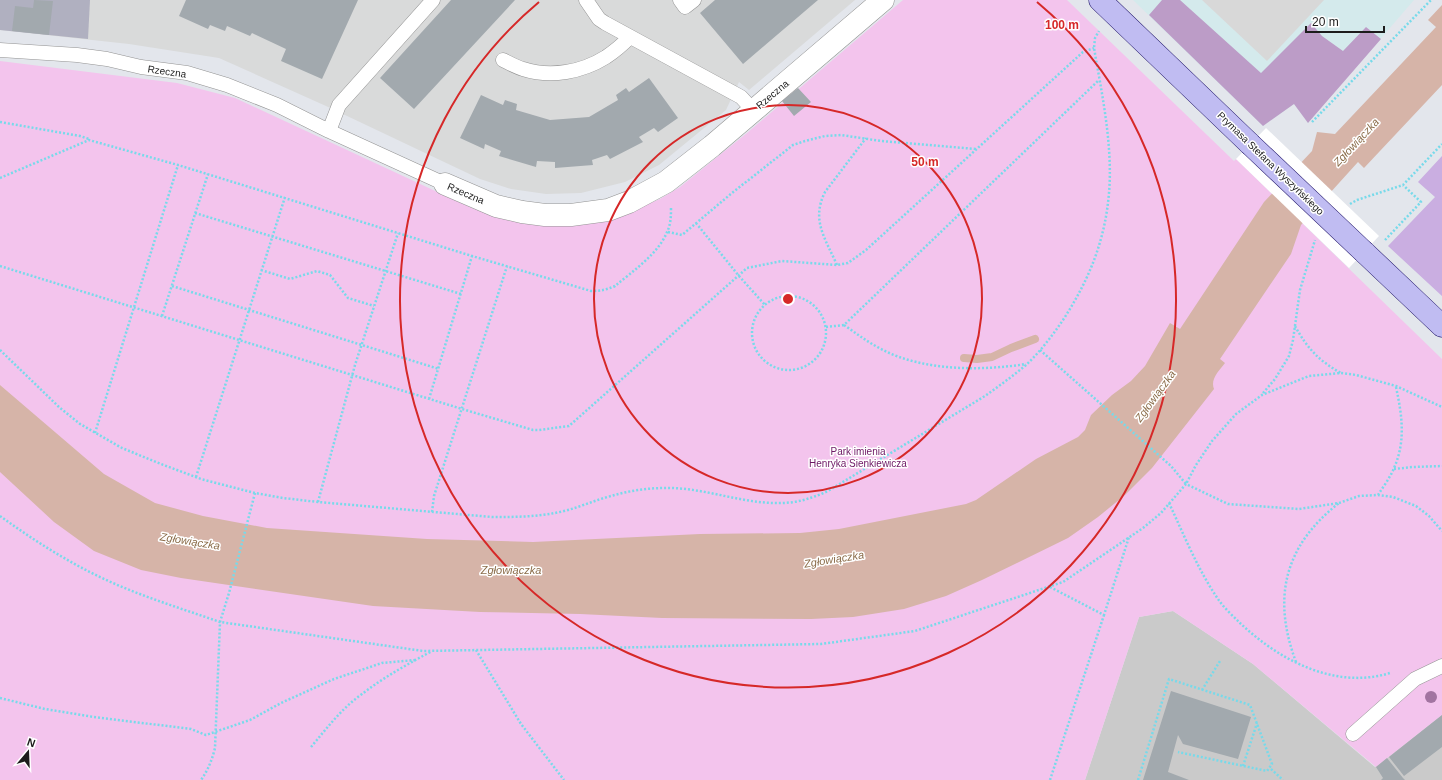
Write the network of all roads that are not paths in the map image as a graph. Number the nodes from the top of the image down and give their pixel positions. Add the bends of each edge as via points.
1 (434, 0) edge
2 (586, 0) edge
3 (680, 0) edge
4 (694, 0) edge
5 (882, 0) edge
6 (1107, 7) edge
7 (630, 37) junction
8 (0, 50) edge
9 (503, 60) dead end
10 (753, 110) junction
11 (329, 131) junction
12 (445, 184) joint
13 (1442, 326) edge
14 (1442, 666) edge
15 (1353, 734) dead end

1 - 11 lane via 339,105
2 - 7 lane via 599,19
3 - 4 lane via 685,7
5 - 10 street, Rzeczna
6 - 13 main road, Prymasa Stefana Wyszyńskiego, bridge via 1250,144 1372,248
7 - 9 lane via 607,56 587,67 566,72 544,73 523,69
7 - 10 lane via 741,97
8 - 11 lane, Rzeczna via 77,55 187,73 227,85 277,105
10 - 12 street, Rzeczna via 666,182 608,210 571,215 522,212 496,206
11 - 12 lane, Rzeczna
14 - 15 lane via 1415,679

